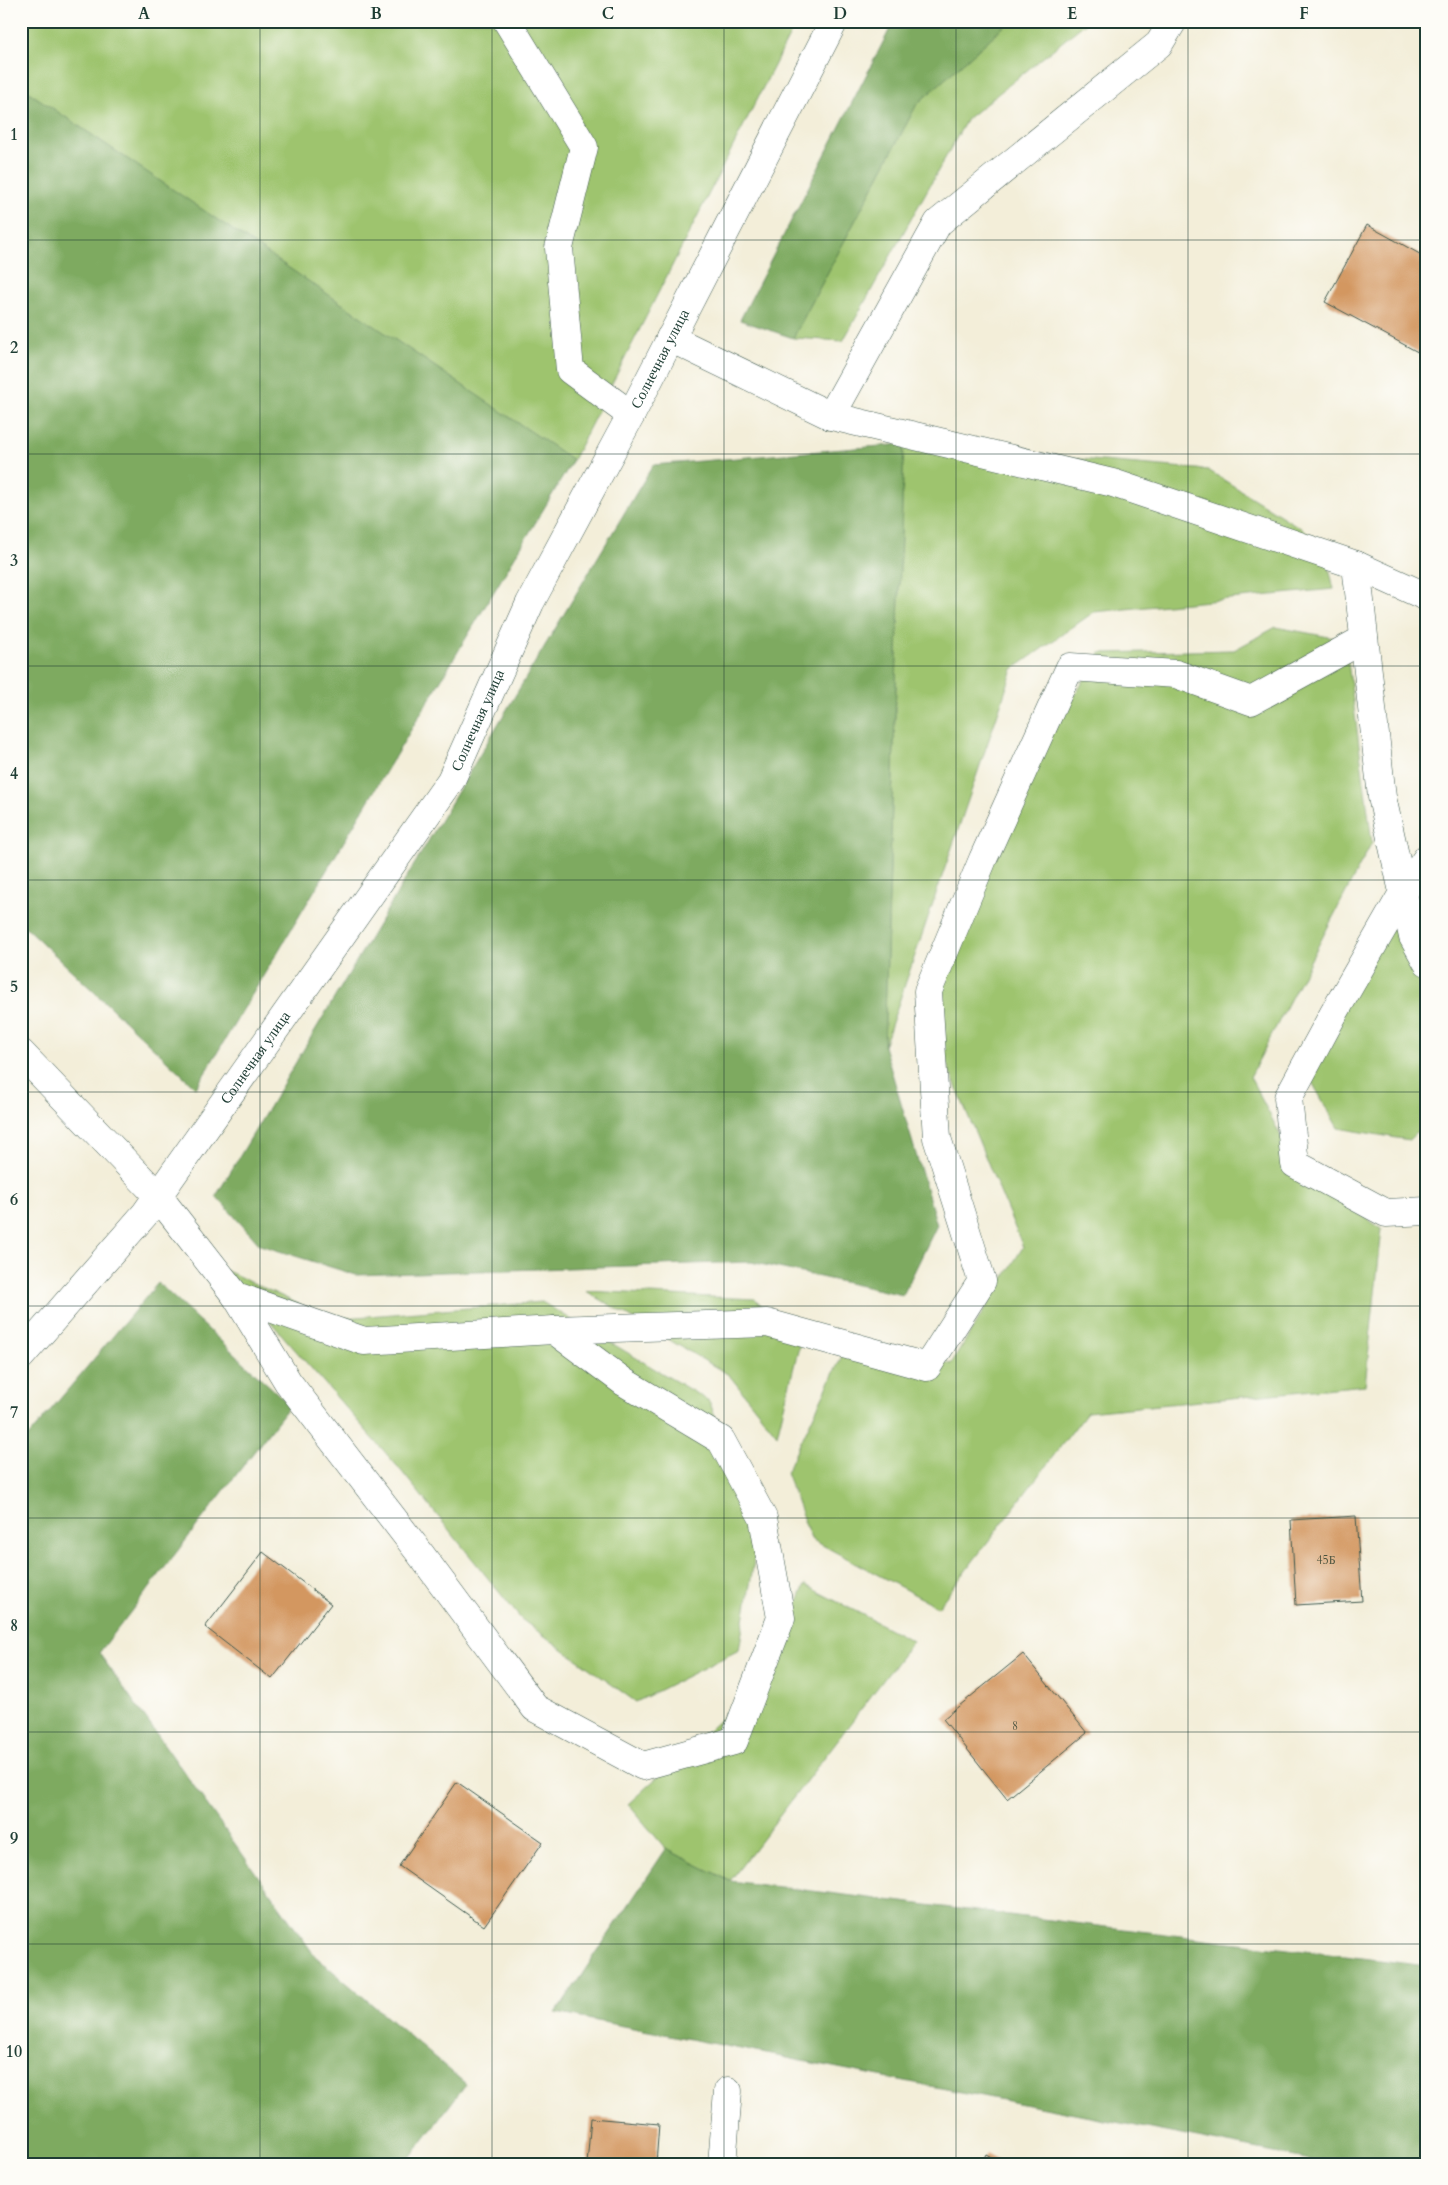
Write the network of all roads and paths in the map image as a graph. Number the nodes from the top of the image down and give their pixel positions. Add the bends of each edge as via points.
1 (507, 21) edge
2 (834, 21) edge
3 (1173, 21) edge
4 (670, 338) junction
5 (632, 414) junction
6 (831, 416) junction
7 (1356, 565) junction
8 (1427, 598) edge
9 (1364, 639) junction
10 (1427, 858) edge
11 (1403, 893) junction
12 (1427, 962) edge
13 (21, 1054) edge
14 (158, 1196) junction
15 (1427, 1210) edge
16 (236, 1296) junction
17 (554, 1330) junction
18 (21, 1356) edge
19 (728, 2091) dead end
20 (722, 2164) edge

1 - 5 street via 584,147 559,248 570,370
2 - 4 street, Солнечная улица
3 - 6 street via 1159,44 938,223
4 - 5 street, Солнечная улица
4 - 6 street
5 - 14 street, Солнечная улица via 530,603 450,780
6 - 7 street via 1113,483
7 - 8 street
7 - 9 street
9 - 11 street via 1382,797
9 - 17 street via 1251,701 1176,674 1070,667 928,991 937,1138 982,1281 927,1367 767,1323
10 - 11 street
11 - 12 street via 1413,937
11 - 15 street via 1288,1098 1295,1164 1386,1213
13 - 14 street
14 - 16 street
14 - 18 street, Солнечная улица
16 - 17 street via 364,1341
16 - 17 street via 288,1382 535,1708 643,1766 734,1741 781,1618 764,1518 721,1440 624,1382
19 - 20 street

